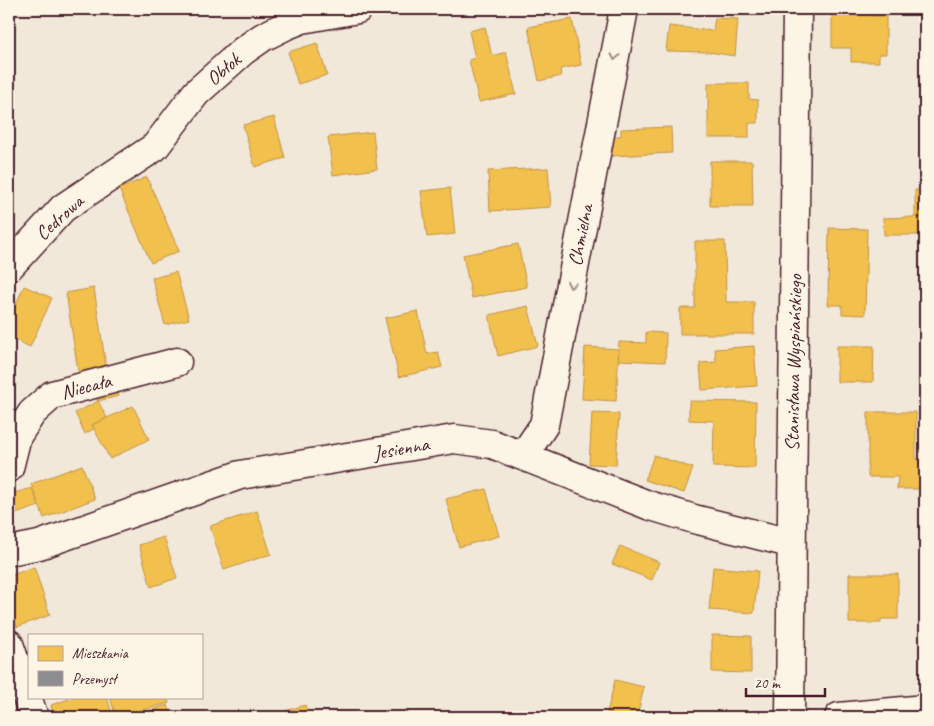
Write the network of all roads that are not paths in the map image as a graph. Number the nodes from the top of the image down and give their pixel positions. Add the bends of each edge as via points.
1 (358, 9) edge
2 (624, 9) edge
3 (797, 9) edge
4 (115, 174) joint
5 (9, 268) edge
6 (177, 362) dead end
7 (524, 456) junction
8 (9, 468) edge
9 (790, 543) junction
10 (9, 551) edge
11 (9, 644) edge
12 (925, 709) edge
13 (34, 717) edge
14 (790, 717) edge
15 (839, 717) edge

1 - 4 street, Obłok via 302,20 264,37 196,93 155,147
2 -> 7 street, Chmielna via 544,425
3 - 9 street, Stanisława Wyspiańskiego
4 - 5 street, Cedrowa via 63,208
6 - 8 street, Niecała via 52,394 32,413 17,436
7 - 9 street, Jesienna via 648,505
7 - 10 street, Jesienna via 492,444 454,439 240,475 39,545
9 - 14 street, Stanisława Wyspiańskiego
11 - 13 street
12 - 15 street

